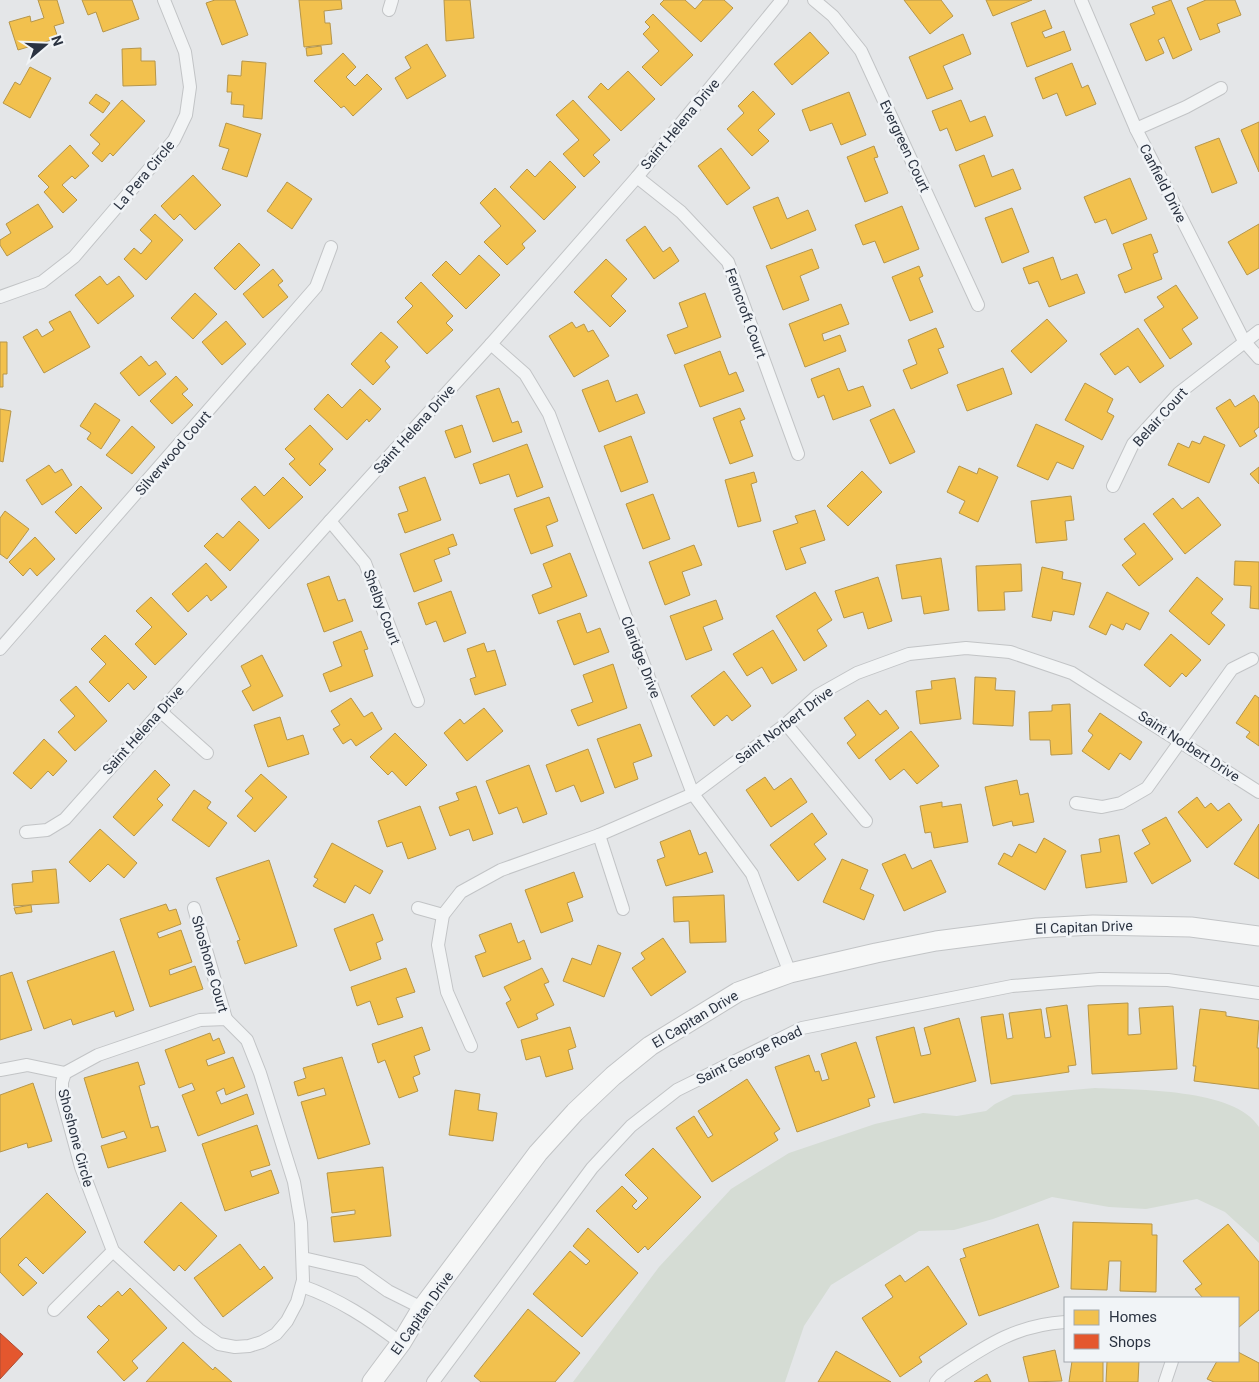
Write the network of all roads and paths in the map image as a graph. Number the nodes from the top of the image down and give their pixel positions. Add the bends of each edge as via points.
1 (164, 0) edge
2 (782, 0) edge
3 (814, 0) edge
4 (1081, 0) edge
5 (1221, 88) dead end
6 (1136, 129) junction
7 (637, 176) junction
8 (331, 246) dead end
9 (0, 297) edge
10 (978, 305) dead end
11 (1259, 331) edge
12 (1244, 341) junction
13 (491, 344) junction
14 (1259, 358) edge
15 (798, 454) dead end
16 (1113, 486) dead end
17 (330, 521) junction
18 (0, 649) edge
19 (1252, 659) dead end
20 (418, 701) dead end
21 (160, 710) junction
22 (786, 724) junction
23 (1182, 740) junction
24 (207, 753) dead end
25 (1259, 792) edge
26 (693, 794) junction
27 (1076, 803) dead end
28 (866, 821) dead end
29 (26, 832) dead end
30 (598, 835) junction
31 (194, 908) dead end
32 (418, 908) dead end
33 (623, 909) dead end
34 (443, 915) junction
35 (1259, 936) edge
36 (790, 973) junction
37 (1259, 993) edge
38 (226, 1019) junction
39 (472, 1046) dead end
40 (0, 1070) edge
41 (65, 1073) junction
42 (113, 1251) junction
43 (303, 1258) junction
44 (302, 1286) junction
45 (422, 1308) junction
46 (54, 1310) dead end
47 (1064, 1322) edge
48 (401, 1342) junction
49 (1172, 1362) edge
50 (372, 1382) edge
51 (433, 1382) edge
52 (936, 1382) edge
53 (1166, 1382) edge

1 - 9 street, La Pera Circle via 185,52 190,87 186,115 174,140 74,256 42,282
2 - 7 street, Saint Helena Drive
3 - 10 street, Evergreen Court via 861,51
4 - 6 street, Canfield Drive
5 - 6 street via 1186,108
6 - 12 street, Canfield Drive
7 - 13 street, Saint Helena Drive
7 - 15 street, Ferncroft Court via 682,212 728,262
8 - 18 street, Silverwood Court via 316,287
11 - 12 street, Belair Court
12 - 14 street, Canfield Drive
12 - 16 street, Belair Court via 1179,392 1133,444
13 - 17 street, Saint Helena Drive
13 - 26 street, Claridge Drive via 525,374 549,414
17 - 20 street, Shelby Court via 364,563
17 - 21 street, Saint Helena Drive
19 - 23 street via 1232,669
21 - 24 street
21 - 29 street, Saint Helena Drive via 65,819 47,830
22 - 23 street, Saint Norbert Drive via 818,695 857,673 909,654 966,648 1010,652 1072,673
22 - 26 street, Saint Norbert Drive
22 - 28 street
23 - 25 street, Saint Norbert Drive
23 - 27 street via 1147,788 1121,803 1102,807
26 - 30 street, Saint Norbert Drive
26 - 36 street, Claridge Drive via 752,874
30 - 33 street
30 - 34 street, Saint Norbert Drive via 501,870 461,892
31 - 38 street, Shoshone Court
32 - 34 street
34 - 39 street, Saint Norbert Drive via 438,945 447,992
35 - 36 street, El Capitan Drive via 1191,927 1093,925 1037,928 927,943
36 - 45 street, El Capitan Drive via 738,992 650,1046 613,1076 538,1153
37 - 51 street, Saint George Road via 1168,980 1100,979 1012,986 802,1028 676,1090 631,1126 592,1168
38 - 41 street, Shoshone Circle via 200,1020 98,1056
38 - 43 street, Shoshone Circle via 247,1040 260,1073 294,1182
40 - 41 street via 27,1065
41 - 42 street, Shoshone Circle via 62,1097 81,1167
42 - 44 street, Shoshone Circle via 198,1330 219,1344 235,1347 249,1346 276,1334 287,1321
42 - 46 street
43 - 44 street, Shoshone Circle
43 - 45 street via 360,1271 388,1291
44 - 48 street via 330,1296
45 - 48 street, El Capitan Drive
47 - 52 street via 1045,1323 993,1341
48 - 50 street, El Capitan Drive
49 - 53 street

